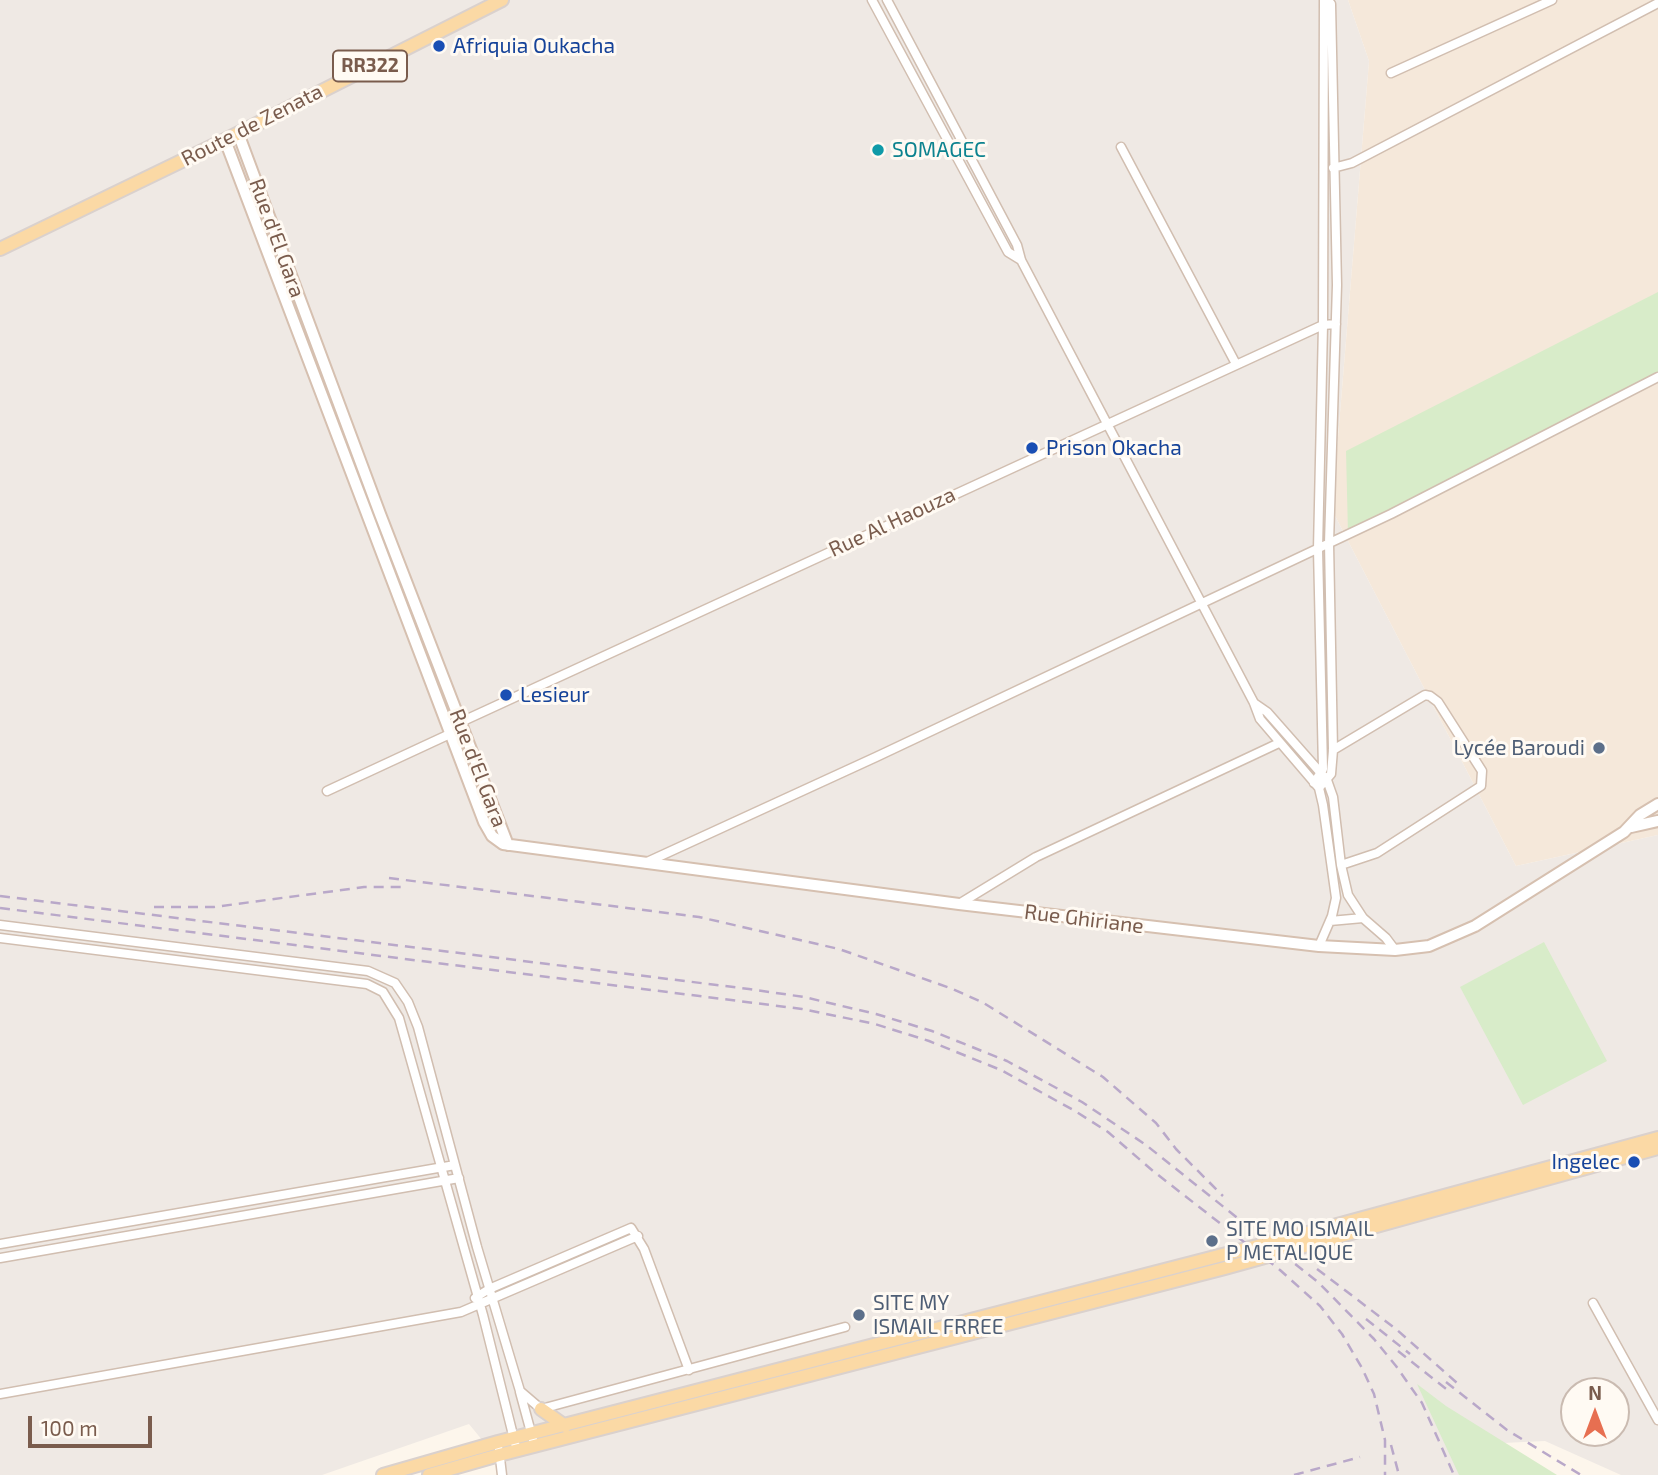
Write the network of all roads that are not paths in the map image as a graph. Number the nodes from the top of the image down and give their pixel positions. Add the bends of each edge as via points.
1 (502, 0) edge
2 (872, 0) edge
3 (887, 0) edge
4 (1552, 0) edge
5 (1329, 3) edge
6 (1658, 3) edge
7 (1391, 73) dead end
8 (238, 133) junction
9 (225, 139) junction
10 (1121, 147) dead end
11 (1335, 168) junction
12 (1324, 169) junction
13 (0, 248) edge
14 (1021, 260) junction
15 (308, 323) junction
16 (1336, 324) junction
17 (1323, 325) junction
18 (295, 329) junction
19 (1236, 364) junction
20 (1658, 376) edge
21 (1108, 424) junction
22 (1329, 543) junction
23 (1318, 549) junction
24 (1201, 604) junction
25 (1254, 703) junction
26 (454, 727) junction
27 (1279, 743) junction
28 (1334, 750) junction
29 (1324, 777) junction
30 (1317, 786) junction
31 (327, 791) dead end
32 (1658, 804) edge
33 (1658, 821) edge
34 (1631, 827) junction
35 (508, 845) joint
36 (644, 863) junction
37 (1341, 865) junction
38 (959, 904) junction
39 (1363, 918) junction
40 (1330, 921) junction
41 (0, 925) edge
42 (0, 938) edge
43 (1319, 946) junction
44 (1395, 950) junction
45 (406, 998) junction
46 (393, 1006) junction
47 (1658, 1138) edge
48 (1658, 1148) edge
49 (455, 1164) junction
50 (441, 1167) junction
51 (459, 1178) junction
52 (445, 1181) junction
53 (468, 1214) junction
54 (160, 1216) junction
55 (455, 1217) junction
56 (162, 1230) junction
57 (638, 1236) junction
58 (0, 1244) edge
59 (0, 1258) edge
60 (489, 1289) junction
61 (477, 1294) junction
62 (492, 1300) junction
63 (1593, 1303) dead end
64 (480, 1305) junction
65 (469, 1309) junction
66 (845, 1328) dead end
67 (689, 1370) junction
68 (520, 1391) junction
69 (0, 1394) edge
70 (541, 1409) junction
71 (1658, 1420) edge
72 (565, 1426) junction
73 (533, 1440) junction
74 (516, 1444) junction
75 (499, 1448) junction
76 (383, 1475) edge
77 (429, 1475) edge
78 (502, 1475) edge

1 - 8 main road, Route de Zenata / RR322
2 - 14 street via 1008,252
3 - 14 street
4 - 7 street
5 - 11 street
5 - 12 street
6 - 11 street
8 - 9 main road, Route de Zenata / RR322
8 - 15 street, Rue d'El Gara
9 - 13 main road, Route de Zenata / RR322
9 - 18 street, Rue d'El Gara
10 - 19 street
11 - 12 street
11 - 16 street
12 - 17 street
14 - 21 street
15 - 18 street
15 - 26 street, Rue d'El Gara
16 - 17 street, Rue Al Haouza
16 - 22 street
17 - 19 street, Rue Al Haouza
17 - 23 street
18 - 26 street, Rue d'El Gara
19 - 21 street, Rue Al Haouza
20 - 22 street
21 - 24 street
21 - 26 street, Rue Al Haouza
22 - 23 street
22 - 28 street
23 - 24 street
23 - 29 street
24 - 25 street
24 - 36 street
25 - 27 street
25 - 29 street
26 - 31 street, Rue Al Haouza
26 - 35 street, Rue d'El Gara
27 - 30 street
27 - 38 street via 1036,857
28 - 29 street via 1332,771
28 - 37 street via 1425,695 1438,702 1482,771 1481,786 1377,853
29 - 30 street
29 - 37 street via 1333,797
30 - 40 street via 1336,898
32 - 34 street, Rue Ghiriane
33 - 34 street, Rue Ghiriane
34 - 44 street, Rue Ghiriane via 1475,926 1429,946
35 - 36 street, Rue Ghiriane
36 - 38 street, Rue Ghiriane
37 - 39 street via 1348,895
38 - 43 street, Rue Ghiriane
39 - 40 street
39 - 44 street
40 - 43 street
41 - 45 street via 368,971 395,983
42 - 46 street via 367,984 383,992
43 - 44 street, Rue Ghiriane
45 - 46 street
45 - 49 street
46 - 50 street
47 - 72 main road
48 - 73 main road via 1212,1272
49 - 50 street
49 - 51 street
50 - 52 street
50 - 54 street
51 - 52 street
51 - 53 street
52 - 55 street
52 - 56 street
53 - 55 street
53 - 60 street
54 - 56 street
54 - 58 street
55 - 61 street
56 - 59 street
57 - 60 street via 627,1228
57 - 62 street
57 - 67 street
60 - 61 street
60 - 62 street
61 - 64 street
61 - 65 street
62 - 64 street
62 - 68 street
63 - 71 street
64 - 65 street
64 - 74 street
65 - 69 street
66 - 67 street
67 - 70 street
68 - 70 street
68 - 73 street
70 - 72 main road
72 - 73 main road
73 - 74 main road
74 - 75 main road
75 - 76 main road
75 - 77 main road
75 - 78 street

